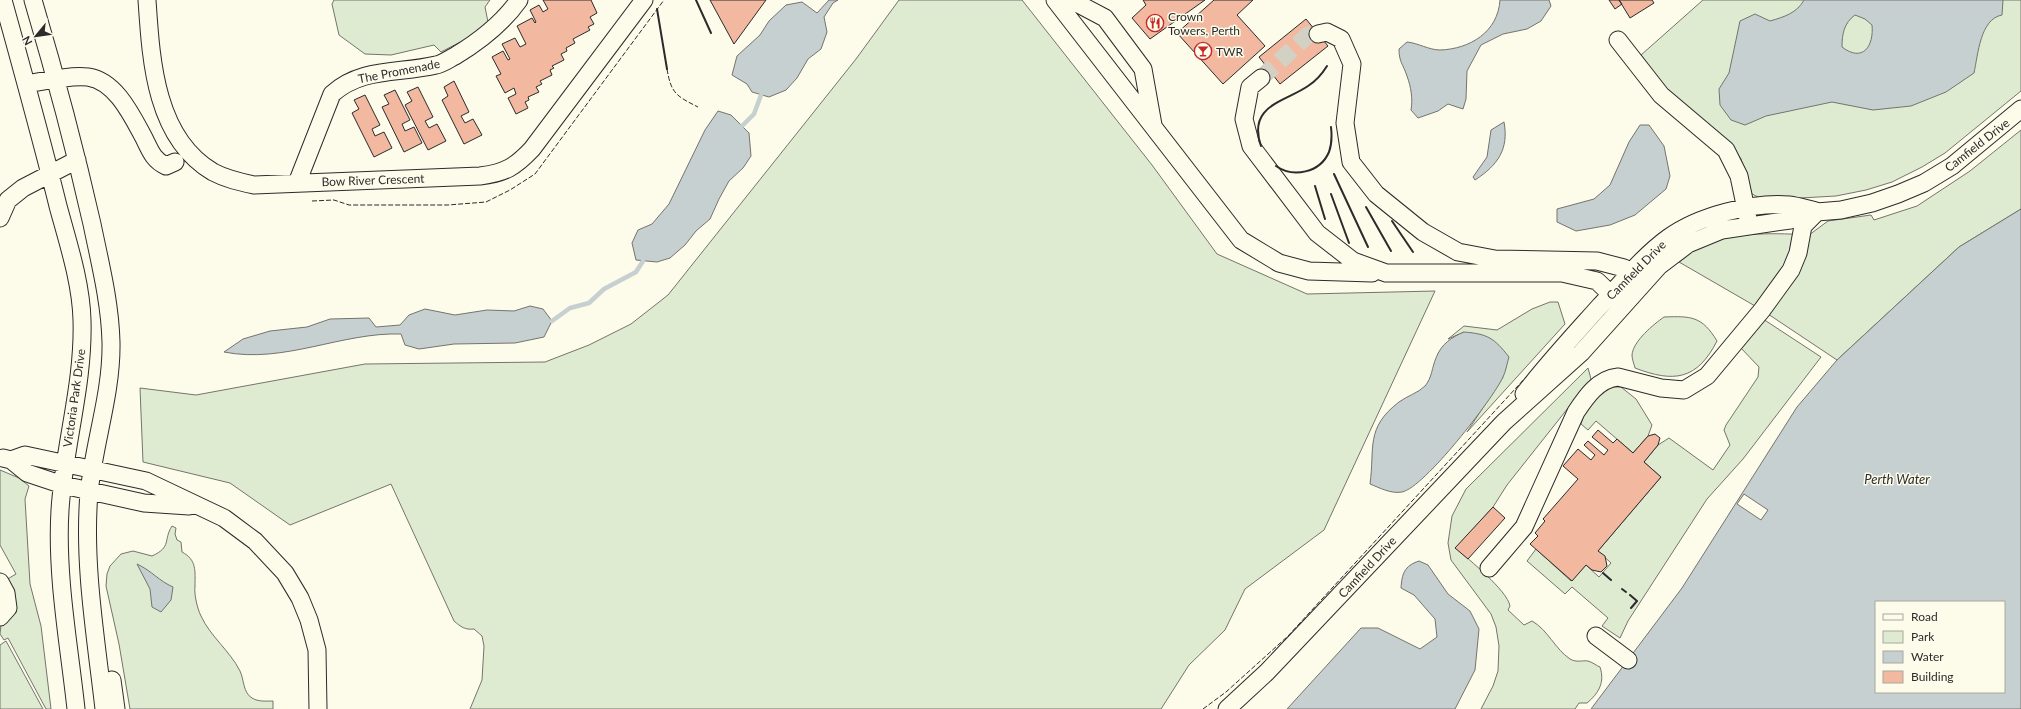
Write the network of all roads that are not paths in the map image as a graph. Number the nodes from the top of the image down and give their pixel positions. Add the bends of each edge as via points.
1 (3, 0) edge
2 (33, 0) edge
3 (147, 0) edge
4 (519, 0) edge
5 (644, 0) edge
6 (1055, 0) edge
7 (1071, 0) edge
8 (1318, 34) tunnel mouth
9 (1618, 40) dead end
10 (1261, 78) tunnel mouth
11 (56, 79) junction
12 (27, 84) junction
13 (2021, 110) edge
14 (1153, 127) junction
15 (78, 160) junction
16 (175, 162) dead end
17 (50, 174) junction
18 (297, 183) junction
19 (1746, 208) junction
20 (1817, 212) junction
21 (0, 218) edge
22 (1749, 225) junction
23 (1386, 273) junction
24 (1636, 280) junction
25 (1611, 294) junction
26 (1623, 306) junction
27 (1504, 422) junction
28 (5, 458) edge
29 (65, 464) junction
30 (93, 470) junction
31 (63, 485) junction
32 (89, 492) junction
33 (199, 507) junction
34 (1490, 568) dead end
35 (0, 582) edge
36 (93, 614) junction
37 (0, 617) edge
38 (1596, 636) dead end
39 (1628, 660) dead end
40 (76, 709) edge
41 (104, 709) edge
42 (116, 709) edge
43 (318, 709) edge
44 (1227, 709) edge

1 - 12 street, Victoria Park Drive
2 - 11 street
3 - 18 street, Bow River Crescent via 154,73 171,127 183,146 199,163 214,173 232,180 254,185
4 - 18 street, The Promenade via 480,41 438,65 361,76 344,84 332,94
5 - 18 street, Bow River Crescent via 532,149 509,169 480,176
6 - 14 street
7 - 14 street via 1104,18 1143,69
8 - 24 street via 1327,32 1341,39 1352,64 1345,123 1351,162 1376,194 1423,232 1458,252 1495,259 1597,261 1624,268
9 - 19 street via 1661,95 1726,150 1739,176
10 - 23 street via 1250,87 1244,119 1251,146 1317,234 1353,261
11 - 12 street
11 - 15 street
11 - 16 street via 88,77 102,82 115,92 156,161 166,166
12 - 17 street, Victoria Park Drive
13 - 20 street, Camfield Drive via 1952,166 1924,183 1872,203
14 - 23 street via 1241,240 1279,263 1309,271
15 - 17 street
15 - 30 street via 107,295 111,344
17 - 21 street via 23,188 8,200
17 - 29 street, Victoria Park Drive via 78,283 82,318 82,364
19 - 20 street, Camfield Drive via 1789,205
19 - 22 street
19 - 24 street, Camfield Drive via 1687,226 1668,238 1654,250
20 - 22 street, Camfield Drive via 1790,220
20 - 34 street via 1803,226 1798,253 1791,270 1762,310 1707,376 1684,390 1660,388 1618,377 1611,378 1603,381 1587,396 1576,412 1524,527
22 - 24 street, Camfield Drive via 1722,230 1688,244
23 - 25 street via 1562,274 1597,281
24 - 25 street, Camfield Drive
24 - 26 street, Camfield Drive
25 - 26 street
25 - 27 street, Camfield Drive via 1544,368
26 - 27 street, Camfield Drive via 1581,353
27 - 44 street, Camfield Drive via 1267,672
28 - 29 street via 25,455
28 - 31 street via 27,473
29 - 30 street
29 - 31 street, Victoria Park Drive
30 - 32 street
30 - 33 street via 146,481
31 - 32 street
31 - 40 street, Victoria Park Drive via 60,512 61,573
32 - 33 street via 144,503
32 - 36 street via 88,551
33 - 43 street via 224,518 256,541 276,562 293,586 309,620 317,650
35 - 37 street via 6,593 8,608
36 - 41 street
36 - 42 street via 112,682
38 - 39 street

